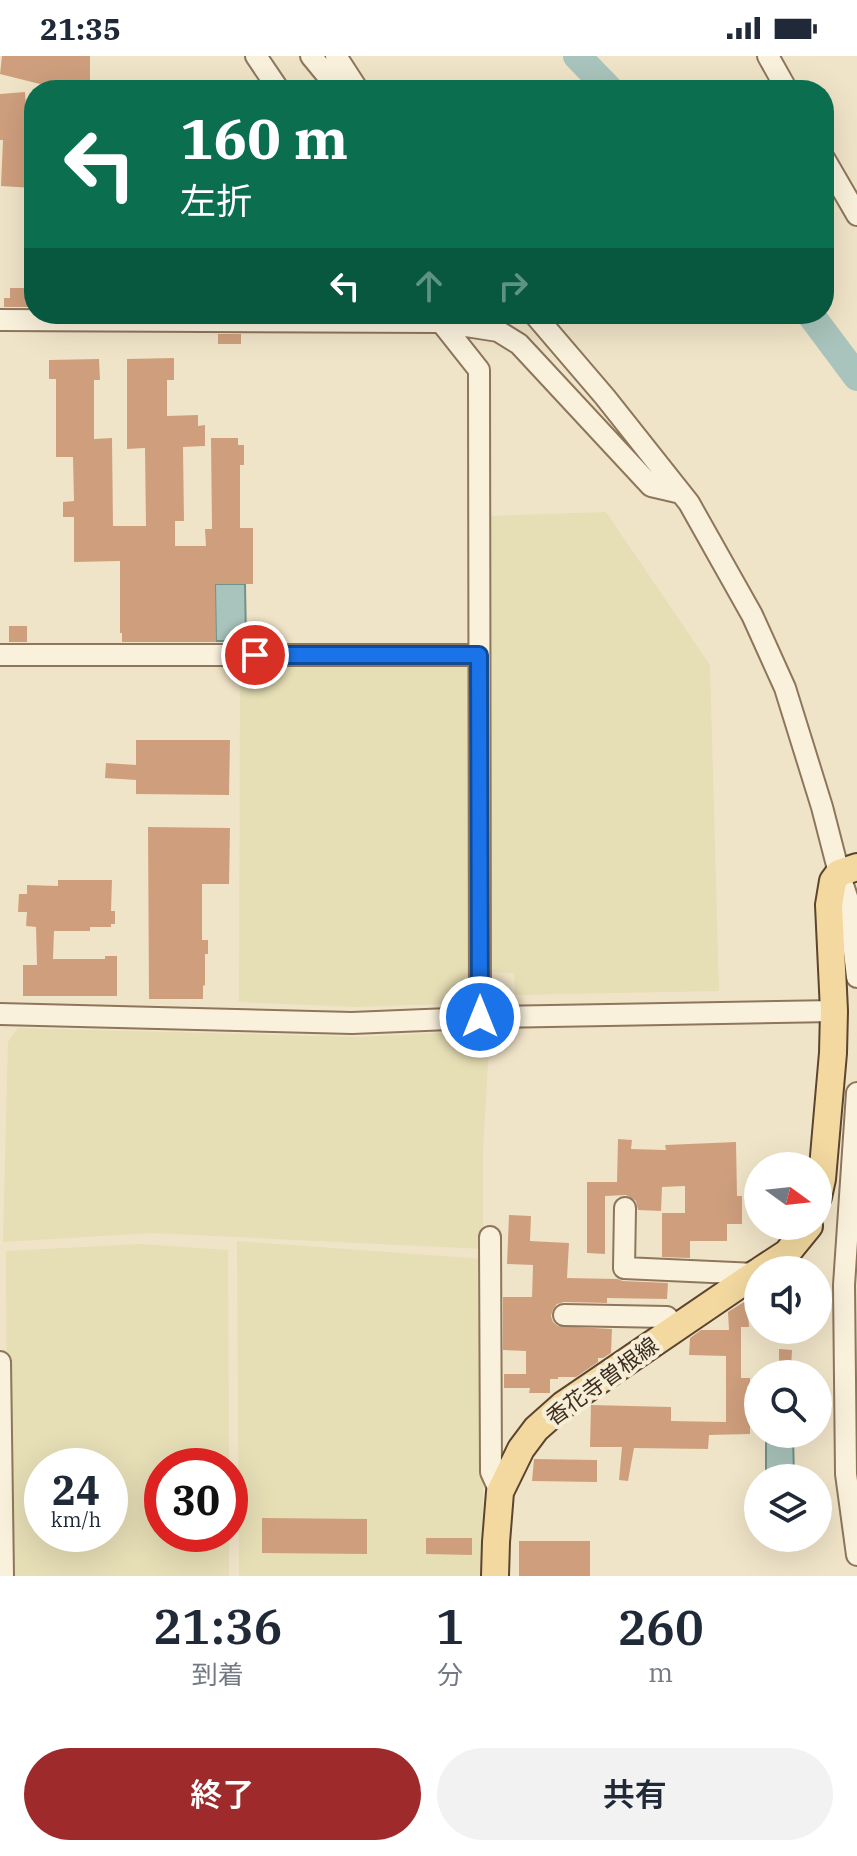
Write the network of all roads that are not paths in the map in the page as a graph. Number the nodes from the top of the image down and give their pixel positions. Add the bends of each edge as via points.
1 (256, 56) edge
2 (311, 56) edge
3 (336, 56) edge
4 (768, 56) edge
5 (272, 80) edge
6 (331, 80) edge
7 (352, 80) edge
8 (781, 80) edge
9 (834, 175) edge
10 (857, 215) edge
11 (0, 320) edge
12 (24, 320) edge
13 (443, 324) edge
14 (466, 324) edge
15 (543, 324) edge
16 (681, 493) junction
17 (0, 655) edge
18 (479, 655) junction
19 (848, 870) edge
20 (857, 977) edge
21 (834, 1011) junction
22 (0, 1014) edge
23 (480, 1017) junction
24 (857, 1093) edge
25 (824, 1152) edge
26 (625, 1208) dead end
27 (490, 1237) dead end
28 (798, 1240) edge
29 (782, 1256) edge
30 (744, 1272) edge
31 (744, 1282) edge
32 (564, 1315) dead end
33 (677, 1327) junction
34 (0, 1362) edge
35 (500, 1492) junction
36 (857, 1555) edge
37 (3, 1576) edge
38 (495, 1576) edge

1 - 5 street
2 - 6 street
3 - 7 street
4 - 8 street
9 - 10 street
11 - 12 street
13 - 18 street via 479,370
14 - 16 street via 498,331 519,344 651,486
15 - 16 street
16 - 19 street via 752,615 785,688
17 - 18 street
18 - 23 street
19 - 20 street
19 - 21 main road via 833,881 829,905
21 - 23 street
21 - 25 main road
22 - 23 street via 352,1023
24 - 36 street via 844,1285 846,1474
26 - 30 street via 624,1268
27 - 35 street via 491,1472
28 - 29 main road, 香花寺曽根線
31 - 33 main road, 香花寺曽根線
32 - 33 street via 667,1317
33 - 35 main road, 香花寺曽根線 via 536,1429
34 - 37 street
35 - 38 main road, 香花寺曽根線

